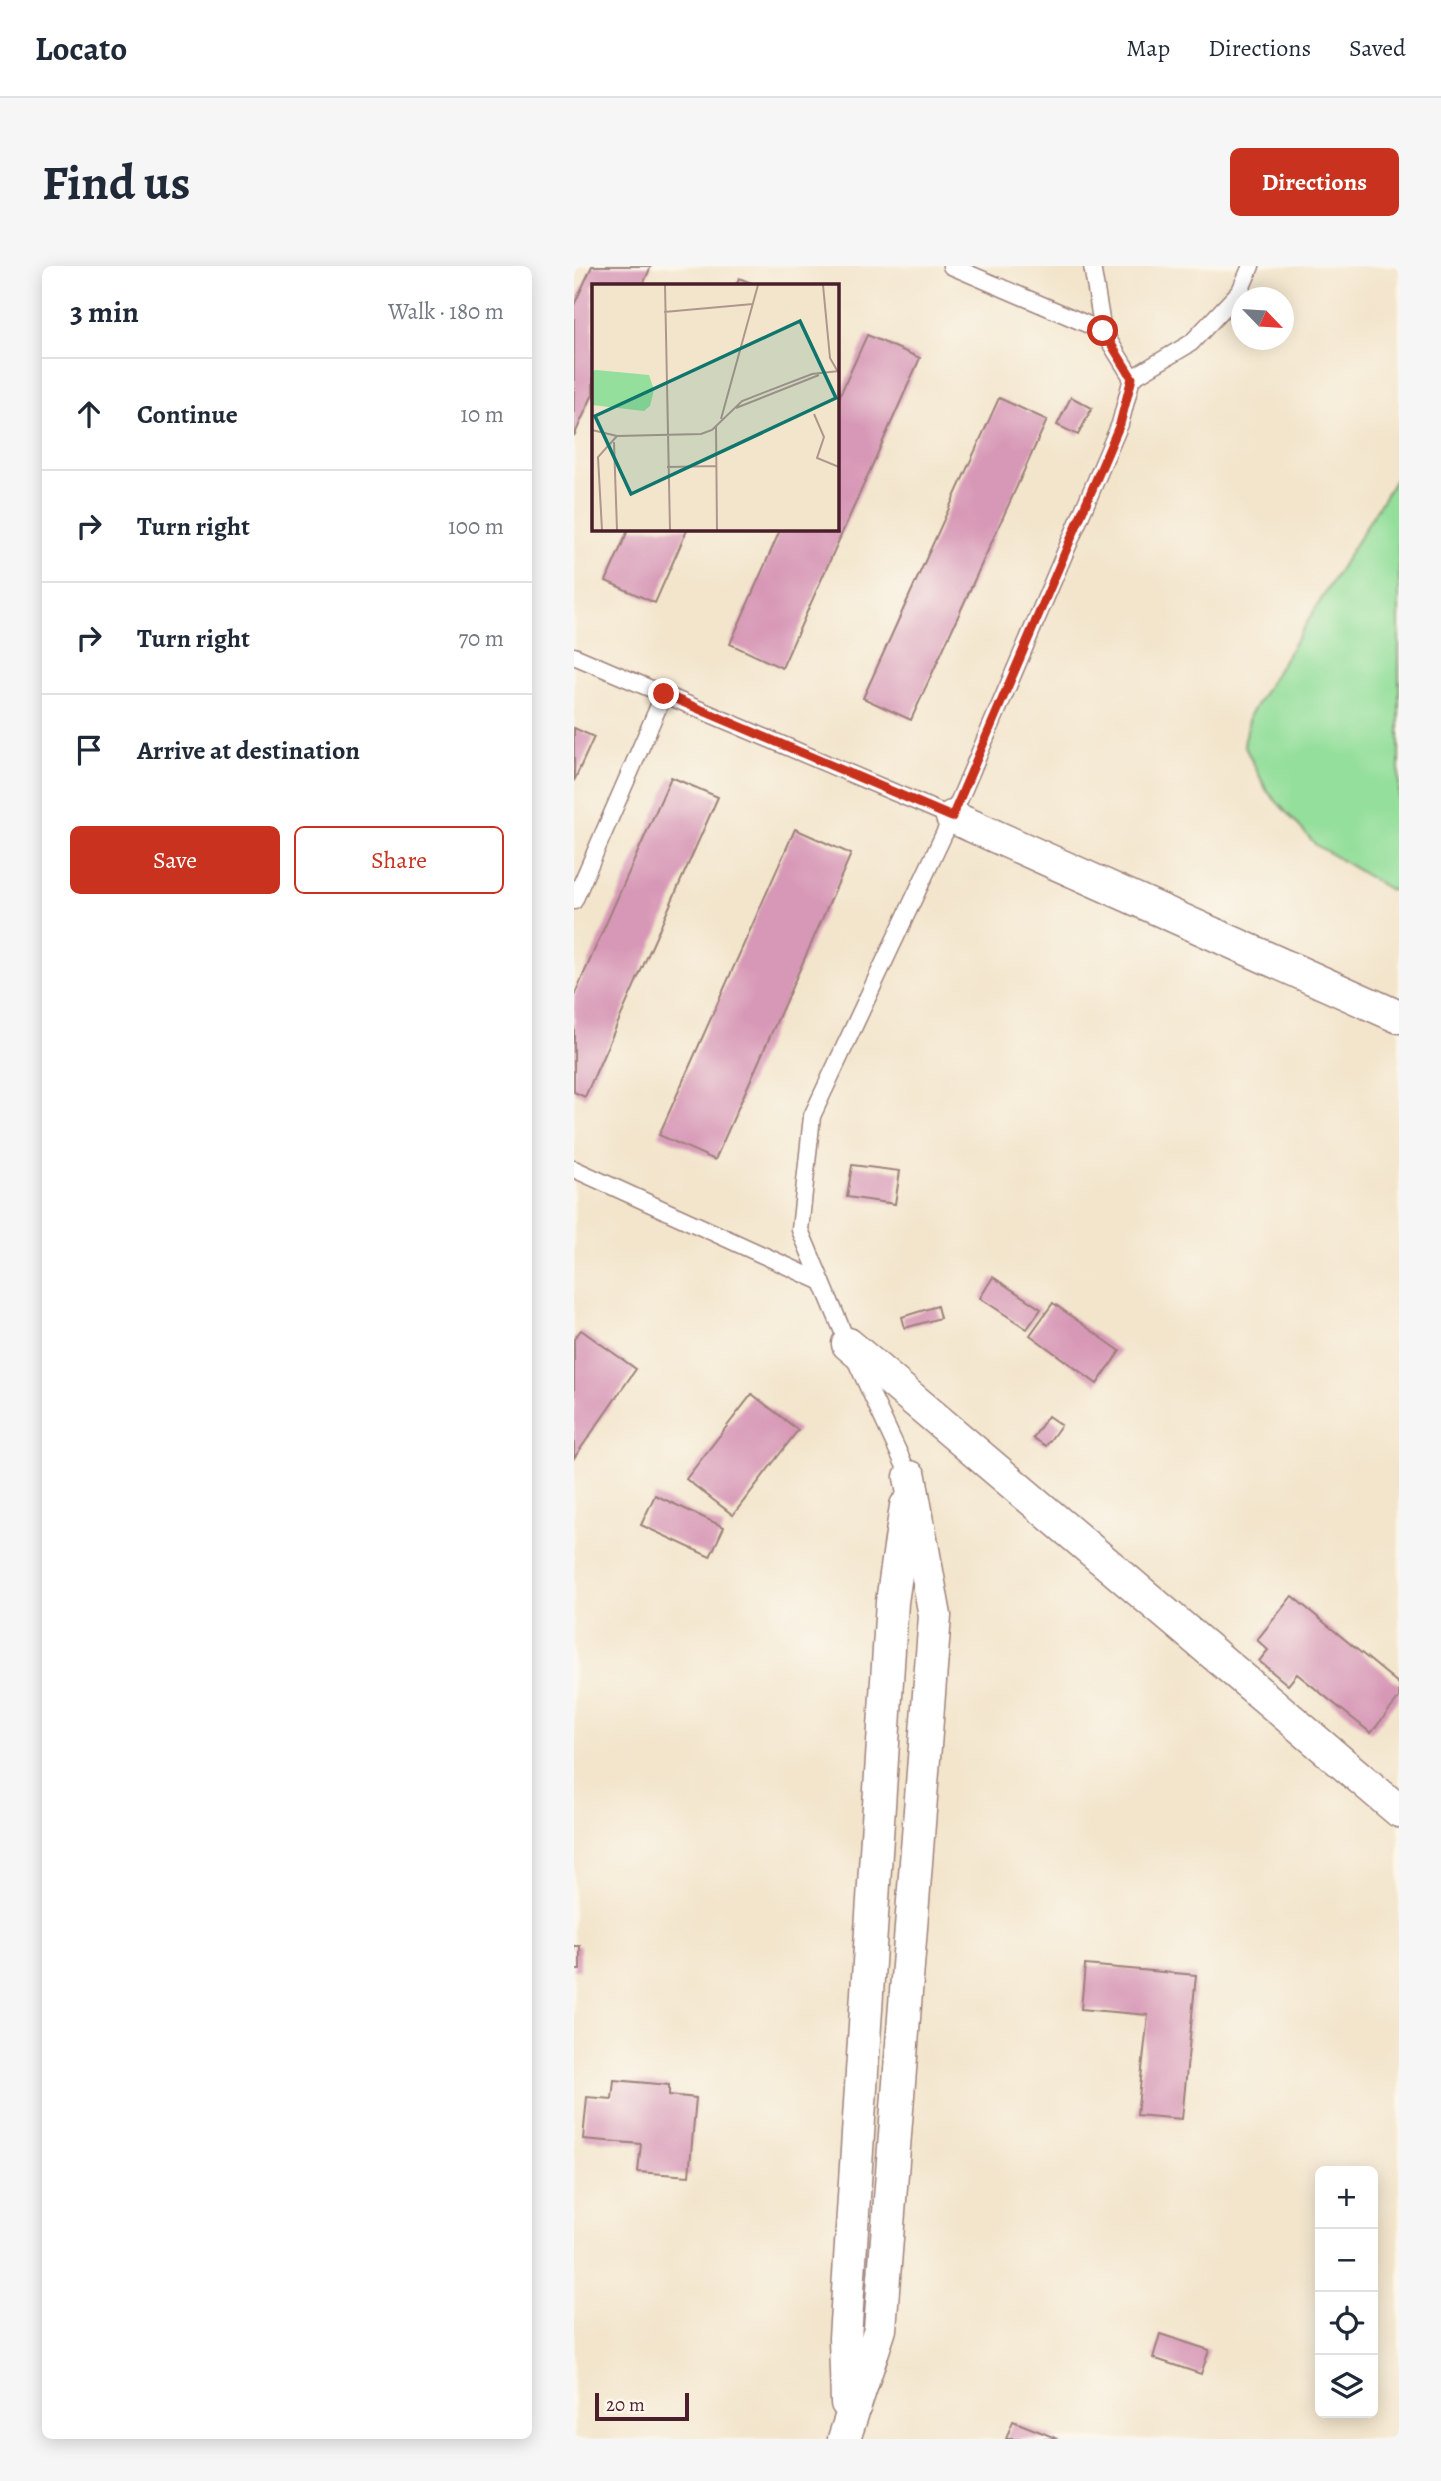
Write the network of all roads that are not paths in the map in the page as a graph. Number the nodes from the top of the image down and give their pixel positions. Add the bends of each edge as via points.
1 (951, 266) edge
2 (1092, 266) edge
3 (1251, 266) edge
4 (1103, 331) junction
5 (1132, 378) junction
6 (574, 656) edge
7 (664, 694) junction
8 (952, 817) junction
9 (574, 901) edge
10 (1399, 1017) edge
11 (574, 1169) edge
12 (822, 1282) junction
13 (848, 1344) junction
14 (910, 1477) junction
15 (1399, 1811) edge
16 (846, 2432) edge

1 - 4 lane
2 - 4 lane
3 - 5 lane via 1240,291 1191,343
4 - 5 lane
5 - 8 lane via 1120,424
6 - 7 lane
7 - 8 lane
7 - 9 lane
8 - 10 street
8 - 12 lane via 812,1116 800,1230
11 - 12 lane
12 - 13 lane
13 - 14 lane
13 - 15 street
14 - 16 street via 892,1602 845,2338
14 - 16 street via 935,1616 880,2329

